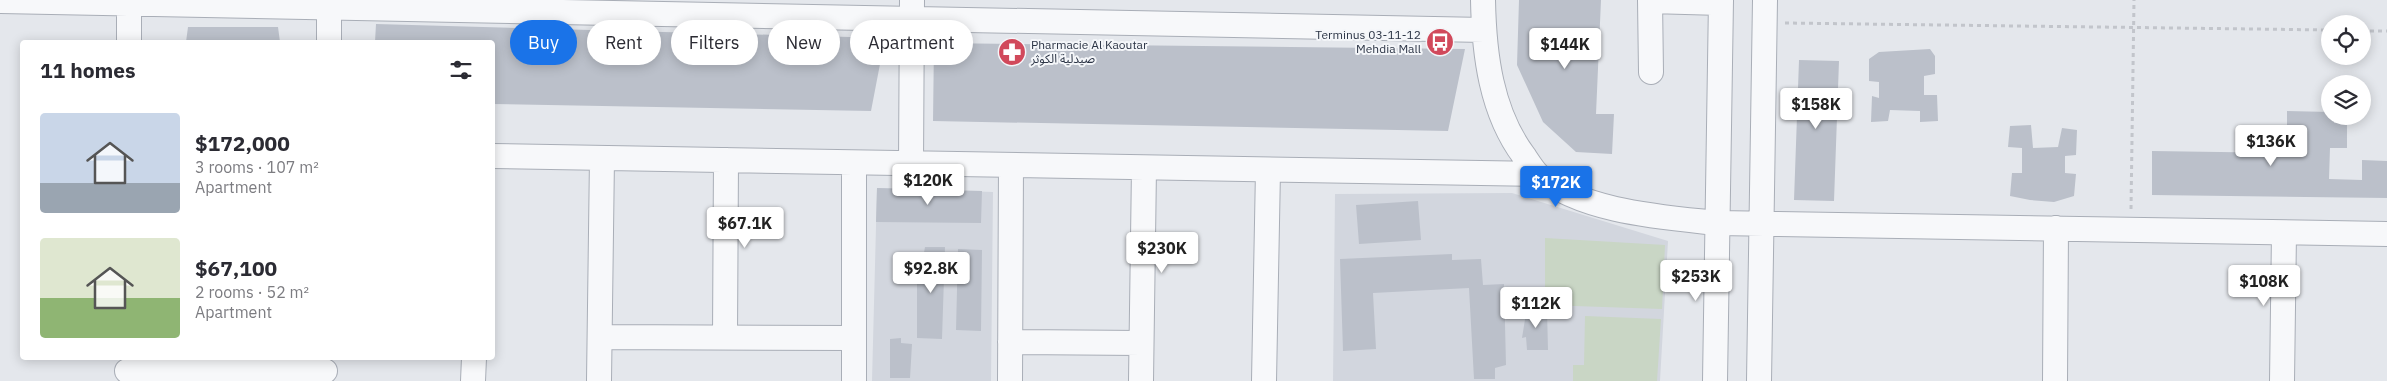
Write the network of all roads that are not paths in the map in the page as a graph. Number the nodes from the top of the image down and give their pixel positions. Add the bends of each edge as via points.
1 (1483, 0) edge
2 (1650, 0) edge
3 (4, 1) edge
4 (62, 1) edge
5 (1721, 1) edge
6 (129, 2) edge
7 (329, 4) edge
8 (912, 9) edge
9 (1765, 11) edge
10 (1484, 30) junction
11 (129, 40) edge
12 (329, 40) edge
13 (1652, 72) dead end
14 (495, 156) edge
15 (602, 158) junction
16 (726, 160) junction
17 (854, 163) junction
18 (911, 163) junction
19 (1011, 165) junction
20 (1144, 168) junction
21 (1268, 170) junction
22 (1537, 174) junction
23 (1717, 222) junction
24 (1761, 224) junction
25 (2056, 228) junction
26 (2284, 233) junction
27 (2387, 234) edge
28 (600, 337) junction
29 (725, 337) junction
30 (854, 338) junction
31 (1010, 342) junction
32 (1141, 343) junction
33 (474, 360) edge
34 (127, 370) edge
35 (324, 370) edge
36 (473, 381) edge
37 (599, 381) edge
38 (854, 381) edge
39 (1010, 381) edge
40 (1141, 381) edge
41 (1264, 381) edge
42 (1715, 381) edge
43 (1758, 381) edge
44 (2055, 381) edge
45 (2282, 381) edge

1 - 10 street
2 - 5 street
2 - 13 street
3 - 4 street
4 - 6 street
5 - 23 street
6 - 7 street
6 - 11 street
7 - 8 street
7 - 12 street
8 - 10 street
8 - 18 street
9 - 24 street
10 - 22 street via 1487,63 1499,106 1517,147
14 - 15 street
15 - 16 street
15 - 28 street
16 - 17 street
16 - 29 street
17 - 18 street
17 - 30 street
18 - 19 street
19 - 20 street
19 - 31 street
20 - 21 street
20 - 32 street
21 - 22 street
21 - 41 street
22 - 23 street via 1558,188 1604,205 1636,213
23 - 24 street
23 - 42 street
24 - 25 street
24 - 43 street
25 - 26 street
25 - 44 street
26 - 27 street
26 - 45 street
28 - 29 street
28 - 37 street
29 - 30 street
30 - 38 street
31 - 32 street
31 - 39 street
32 - 40 street
33 - 36 street
34 - 35 street

